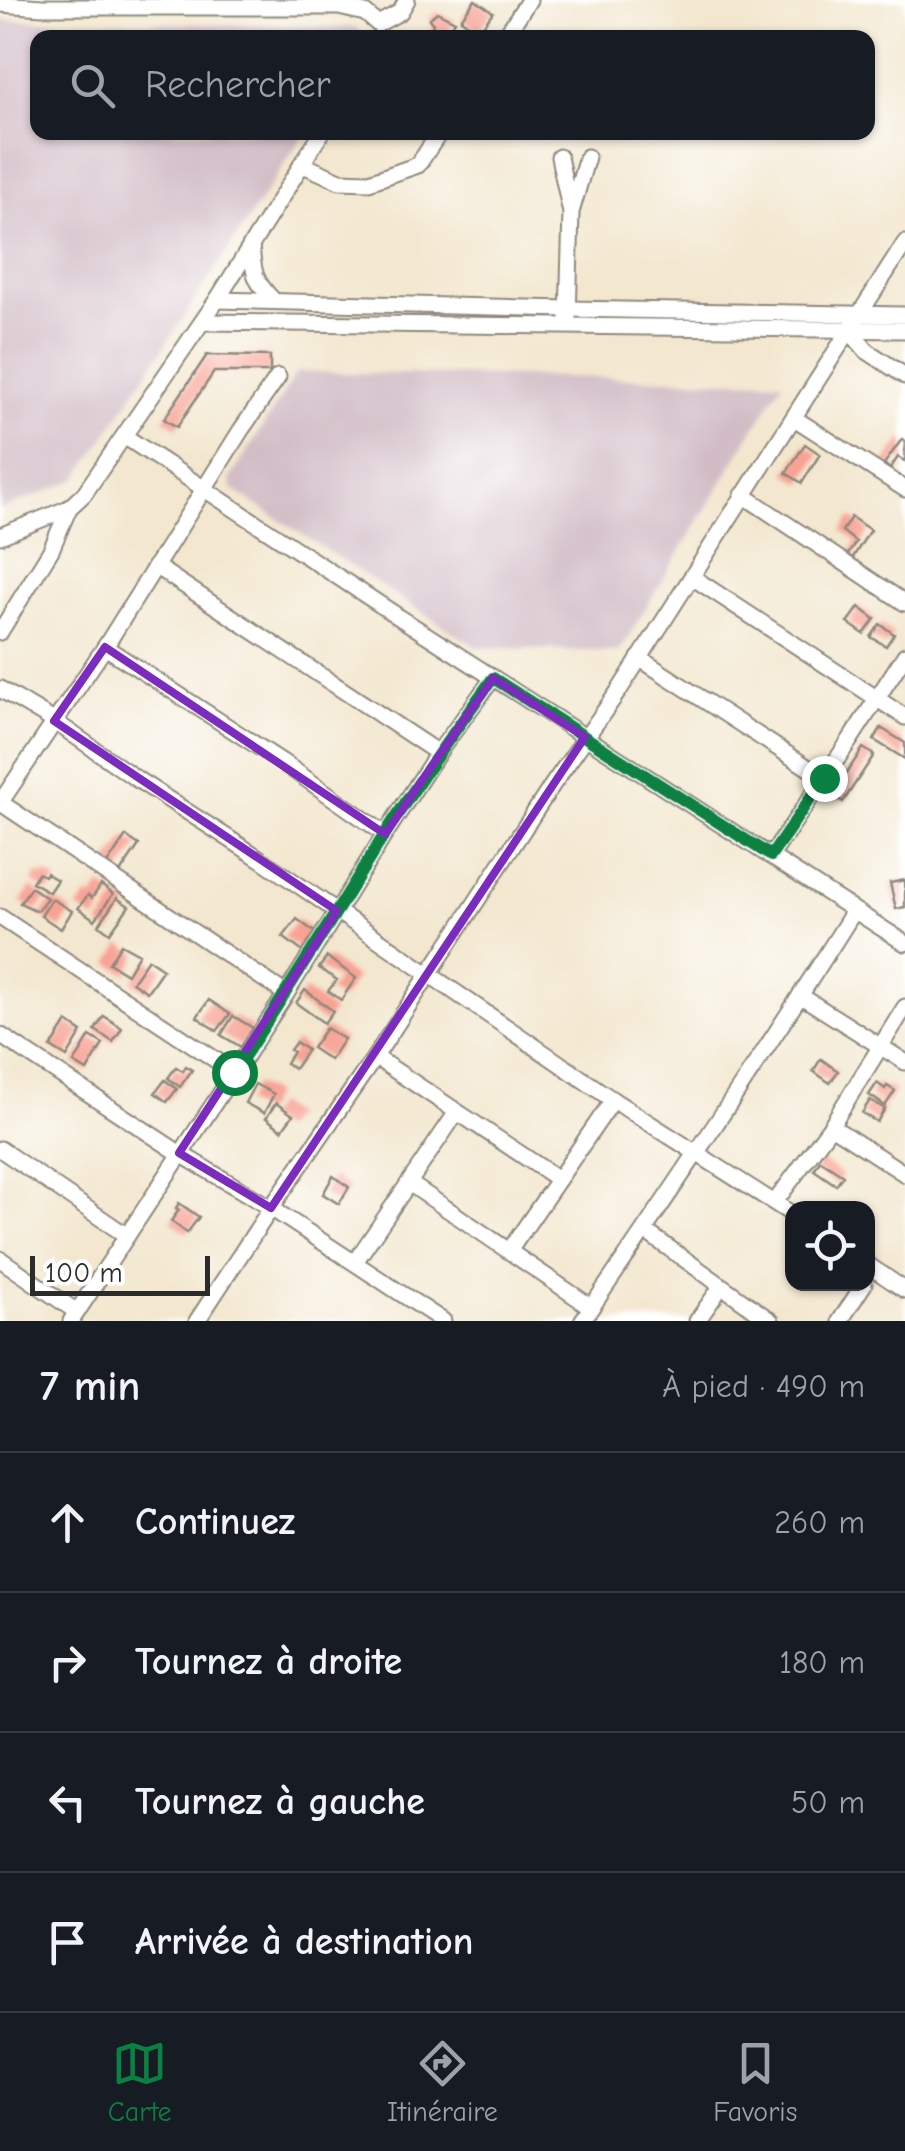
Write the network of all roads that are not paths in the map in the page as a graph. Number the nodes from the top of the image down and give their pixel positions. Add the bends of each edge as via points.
1 (408, 0) edge
2 (528, 0) edge
3 (288, 2) edge
4 (45, 3) edge
5 (0, 4) edge
6 (377, 30) edge
7 (379, 30) edge
8 (509, 30) edge
9 (317, 140) edge
10 (435, 140) edge
11 (559, 156) dead end
12 (587, 157) dead end
13 (302, 164) junction
14 (570, 213) junction
15 (905, 243) edge
16 (251, 244) junction
17 (217, 300) junction
18 (274, 301) junction
19 (568, 309) junction
20 (858, 314) junction
21 (905, 315) edge
22 (202, 322) junction
23 (567, 327) junction
24 (848, 329) junction
25 (905, 330) edge
26 (905, 376) edge
27 (278, 377) dead end
28 (794, 418) junction
29 (124, 436) junction
30 (205, 489) junction
31 (905, 489) edge
32 (742, 495) junction
33 (69, 508) junction
34 (0, 536) edge
35 (155, 566) junction
36 (692, 577) junction
37 (905, 603) edge
38 (0, 632) edge
39 (104, 647) junction
40 (905, 655) edge
41 (640, 658) junction
42 (493, 678) junction
43 (0, 689) edge
44 (877, 699) junction
45 (905, 717) edge
46 (54, 721) junction
47 (585, 737) junction
48 (438, 754) junction
49 (824, 778) junction
50 (0, 803) edge
51 (385, 834) junction
52 (771, 856) junction
53 (337, 911) junction
54 (854, 911) junction
55 (0, 917) edge
56 (905, 943) edge
57 (428, 974) junction
58 (286, 994) junction
59 (801, 996) junction
60 (905, 1007) edge
61 (0, 1034) edge
62 (880, 1047) junction
63 (375, 1057) junction
64 (905, 1062) edge
65 (234, 1072) junction
66 (612, 1100) junction
67 (457, 1112) junction
68 (831, 1126) junction
69 (0, 1149) edge
70 (180, 1153) junction
71 (696, 1153) junction
72 (905, 1174) edge
73 (558, 1179) junction
74 (409, 1184) junction
75 (775, 1202) junction
76 (271, 1208) junction
77 (785, 1209) edge
78 (645, 1232) junction
79 (127, 1236) junction
80 (508, 1251) junction
81 (0, 1259) edge
82 (355, 1262) junction
83 (875, 1277) edge
84 (721, 1287) junction
85 (905, 1290) edge
86 (858, 1291) edge
87 (586, 1314) edge
88 (74, 1316) edge
89 (196, 1321) edge
90 (442, 1321) edge
91 (698, 1321) edge
92 (770, 1321) edge
93 (840, 1321) edge

1 - 7 street
2 - 8 street
3 - 4 street
3 - 6 street via 365,12
4 - 5 street
9 - 13 street
10 - 13 street via 418,165 369,182 340,181
11 - 14 street
12 - 14 street
13 - 16 street
14 - 19 street
15 - 20 street
16 - 17 street
16 - 18 street via 254,272
17 - 18 street
17 - 22 street
18 - 19 street
19 - 20 street
19 - 23 street
20 - 21 street
20 - 24 street
22 - 23 street
22 - 29 street
23 - 24 street
24 - 25 street
24 - 26 street via 866,351
24 - 28 street
27 - 30 street
28 - 31 street
28 - 32 street
29 - 30 street
29 - 33 street
30 - 35 street
30 - 42 street
32 - 36 street
32 - 37 street
33 - 34 street
33 - 38 street
35 - 39 street
35 - 48 street
36 - 41 street
36 - 44 street
39 - 46 street
39 - 51 street
40 - 44 street
41 - 47 street
41 - 49 street
42 - 47 street
42 - 48 street
43 - 46 street
44 - 45 street
44 - 49 street
46 - 50 street
46 - 53 street
47 - 52 street
47 - 57 street
48 - 51 street
49 - 52 street
50 - 58 street
51 - 53 street
52 - 54 street
53 - 57 street
53 - 58 street
54 - 56 street
54 - 59 street
55 - 65 street
57 - 63 street
57 - 66 street
58 - 65 street
59 - 62 street
59 - 71 street
60 - 62 street
61 - 70 street
62 - 64 street
62 - 68 street
63 - 67 street
63 - 76 street
65 - 70 street
66 - 71 street
66 - 73 street
67 - 73 street
67 - 74 street
68 - 72 street
68 - 75 street
69 - 79 street
70 - 76 street
70 - 79 street
71 - 75 street
71 - 78 street
73 - 80 street
74 - 80 street
74 - 82 street
75 - 77 street
76 - 82 street
76 - 89 street
78 - 84 street
78 - 87 street
79 - 88 street
80 - 87 street
81 - 88 street
82 - 90 street
83 - 85 street
84 - 91 street
84 - 92 street
86 - 93 street

